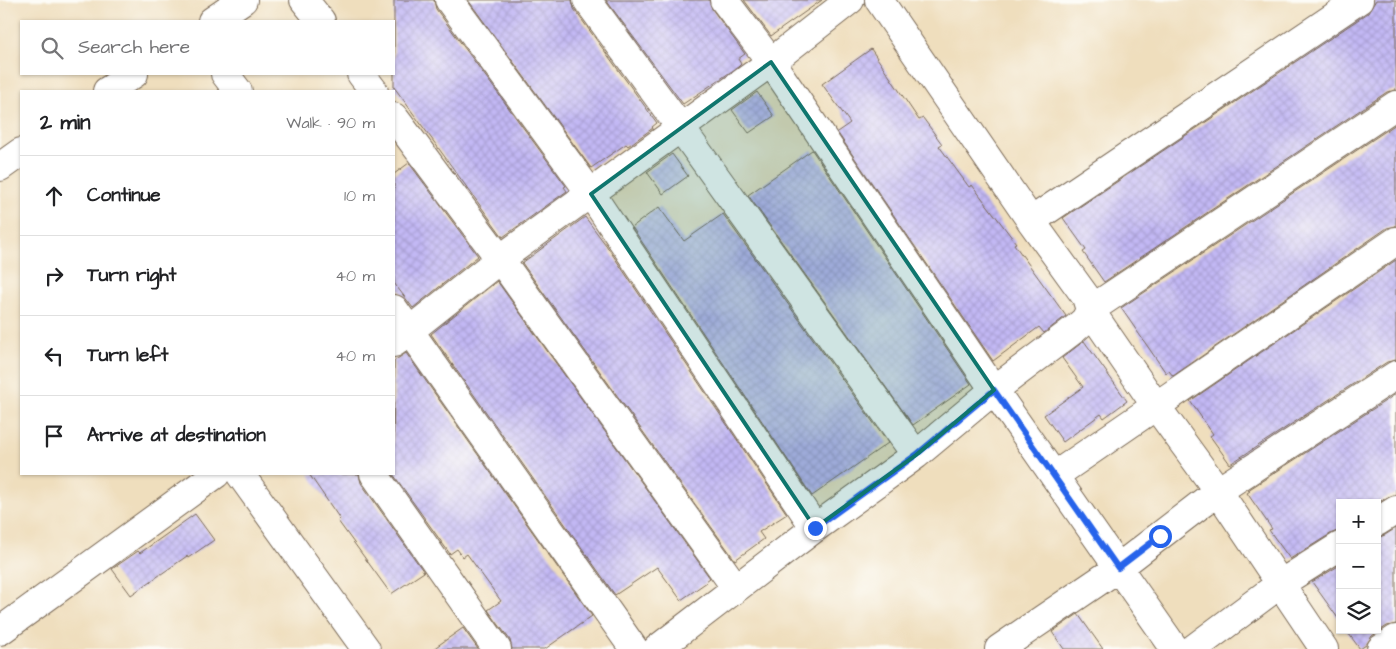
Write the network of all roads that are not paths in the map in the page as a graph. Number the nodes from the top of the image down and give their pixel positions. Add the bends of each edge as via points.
1 (243, 0) edge
2 (304, 0) edge
3 (449, 0) edge
4 (587, 0) edge
5 (724, 0) edge
6 (850, 0) edge
7 (879, 0) edge
8 (1359, 0) edge
9 (213, 20) edge
10 (319, 20) edge
11 (771, 62) junction
12 (132, 75) edge
13 (227, 75) edge
14 (362, 75) edge
15 (109, 90) edge
16 (237, 90) edge
17 (373, 90) edge
18 (1396, 104) edge
19 (395, 118) edge
20 (680, 127) junction
21 (591, 194) junction
22 (1031, 221) junction
23 (1396, 241) edge
24 (500, 260) junction
25 (1090, 310) junction
26 (395, 312) edge
27 (402, 337) edge
28 (1396, 375) edge
29 (994, 390) junction
30 (1156, 406) junction
31 (916, 455) junction
32 (215, 475) edge
33 (241, 475) edge
34 (375, 475) edge
35 (1054, 476) junction
36 (1218, 492) junction
37 (1396, 510) edge
38 (1381, 519) edge
39 (815, 528) junction
40 (1336, 549) edge
41 (1118, 568) junction
42 (1280, 584) junction
43 (736, 588) junction
44 (0, 631) edge
45 (1396, 639) edge
46 (366, 649) edge
47 (497, 649) edge
48 (634, 649) edge
49 (656, 649) edge
50 (999, 649) edge
51 (1175, 649) edge
52 (1194, 649) edge
53 (1324, 649) edge
54 (1381, 649) edge

1 - 9 street
2 - 10 street
3 - 21 street
4 - 20 street
5 - 11 street
6 - 11 street
7 - 22 street
8 - 22 street
11 - 20 street
11 - 29 street
12 - 15 street
13 - 16 street
14 - 17 street
18 - 25 street
19 - 24 street
20 - 21 street
20 - 31 street
21 - 24 street
21 - 39 street
22 - 25 street via 1086,297
23 - 30 street
24 - 27 street
24 - 43 street
25 - 29 street via 1076,328
25 - 30 street
26 - 27 street
27 - 48 street
28 - 36 street
29 - 31 street
29 - 35 street
30 - 35 street
30 - 36 street
31 - 39 street
32 - 44 street
33 - 46 street
34 - 47 street
35 - 41 street
36 - 41 street
36 - 42 street
37 - 38 street
39 - 43 street
40 - 42 street
41 - 50 street
41 - 51 street
42 - 52 street
42 - 53 street
43 - 49 street
45 - 54 street

